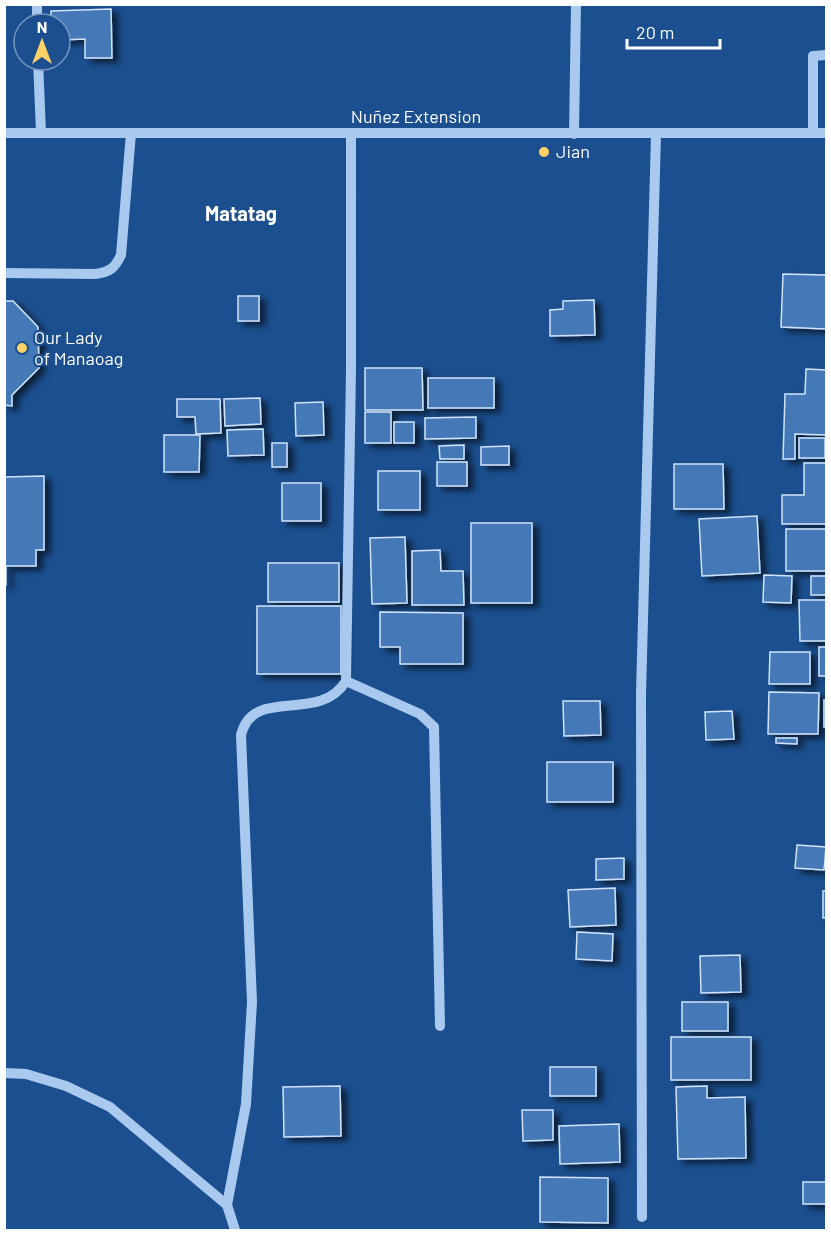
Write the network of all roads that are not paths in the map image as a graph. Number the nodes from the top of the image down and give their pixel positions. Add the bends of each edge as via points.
1 (576, 4) edge
2 (826, 56) edge
3 (38, 72) edge
4 (4, 133) edge
5 (41, 133) junction
6 (131, 133) junction
7 (813, 133) junction
8 (826, 133) edge
9 (351, 134) junction
10 (574, 134) junction
11 (656, 134) junction
12 (4, 273) edge
13 (346, 681) junction
14 (440, 1026) dead end
15 (4, 1072) edge
16 (227, 1205) junction
17 (642, 1217) dead end
18 (235, 1230) edge

1 - 10 street
2 - 7 street via 813,56
3 - 5 street
4 - 5 street, Nuñez Extension
5 - 6 street, Nuñez Extension
6 - 9 street, Nuñez Extension
6 - 12 street via 121,255 117,264 105,273 95,274
7 - 8 street, Nuñez Extension
7 - 11 street, Nuñez Extension
9 - 10 street, Nuñez Extension
9 - 13 street
10 - 11 street, Nuñez Extension
11 - 17 street via 641,694
13 - 14 street via 420,714 434,728
13 - 16 street via 332,697 313,704 267,708 253,714 243,725 252,1002 246,1104
15 - 16 street via 66,1086 110,1107
16 - 18 street

